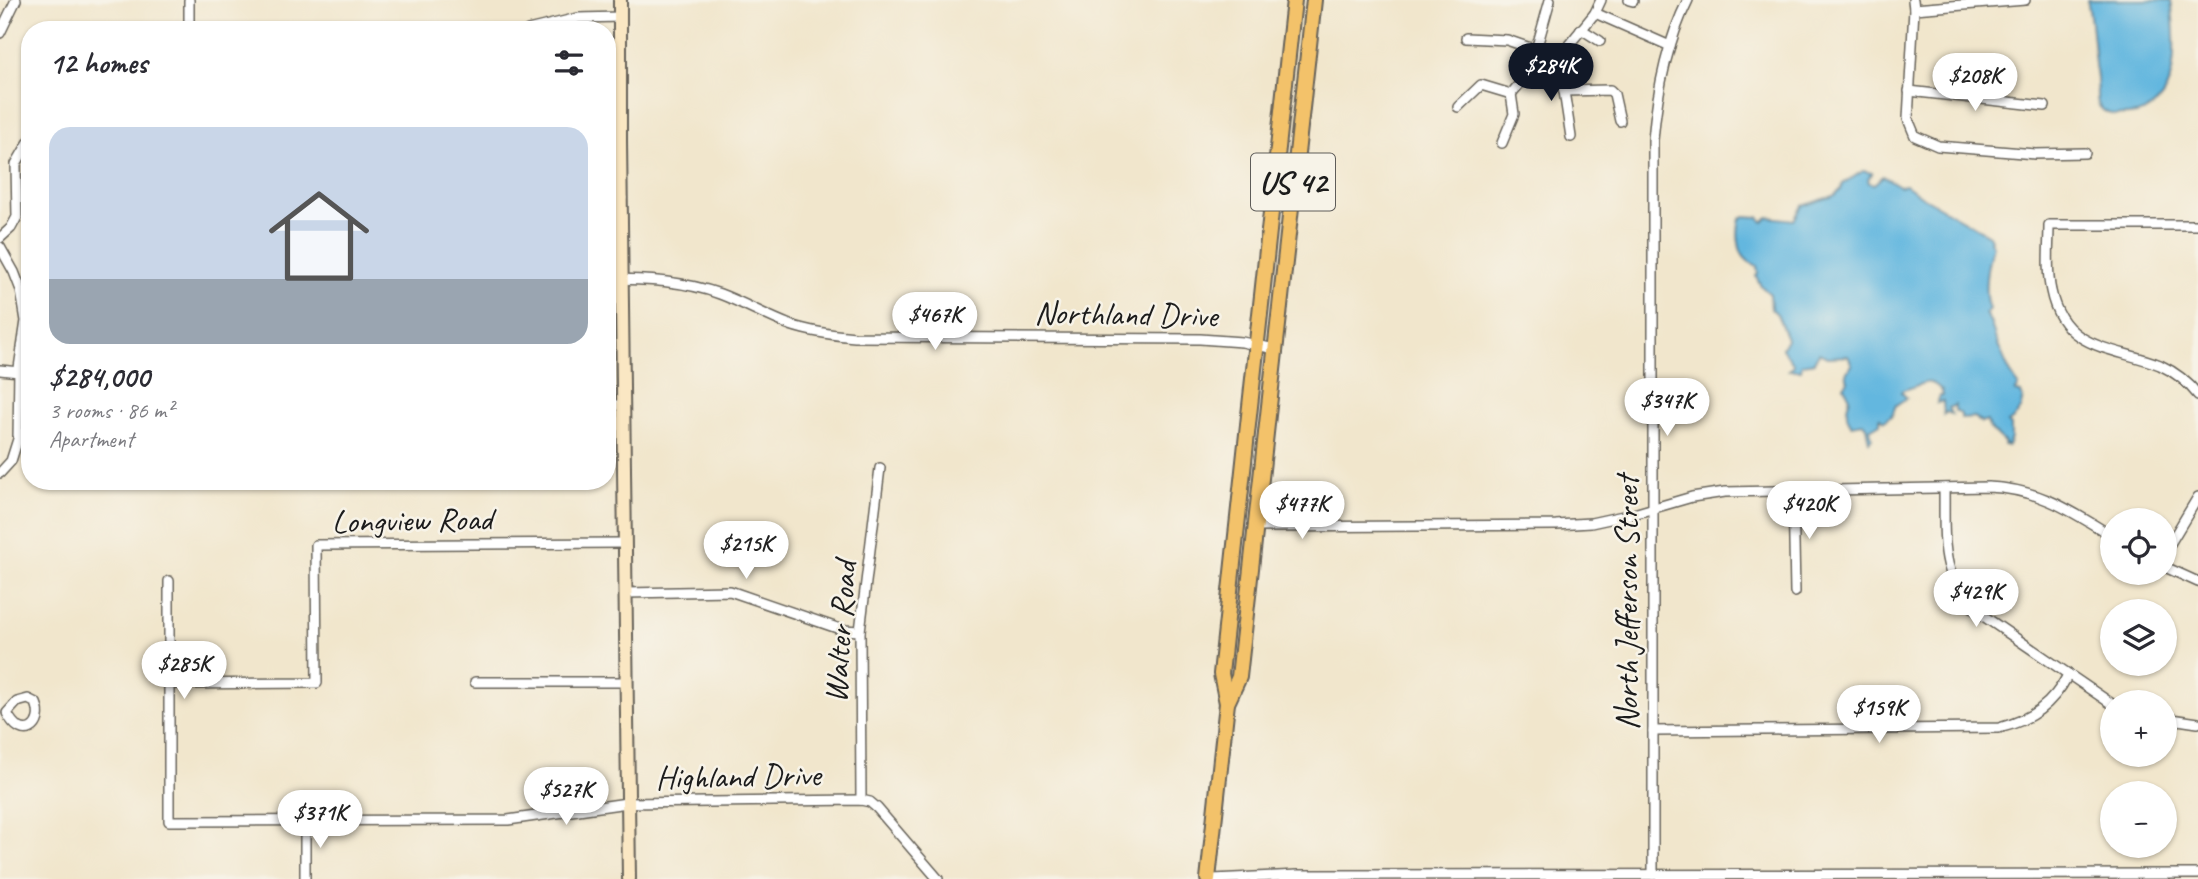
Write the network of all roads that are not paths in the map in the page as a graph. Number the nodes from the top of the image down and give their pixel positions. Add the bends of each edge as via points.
1 (16, 0) edge
2 (189, 0) edge
3 (621, 0) edge
4 (1294, 0) edge
5 (1314, 0) edge
6 (1550, 0) edge
7 (1601, 0) edge
8 (1688, 0) edge
9 (2025, 0) edge
10 (1914, 5) edge
11 (1595, 13) junction
12 (621, 18) junction
13 (189, 21) edge
14 (566, 21) edge
15 (1581, 29) junction
16 (0, 33) edge
17 (1466, 38) dead end
18 (1600, 41) dead end
19 (1670, 46) junction
20 (1538, 55) junction
21 (1554, 63) junction
22 (1564, 91) junction
23 (1909, 91) junction
24 (1511, 94) junction
25 (2045, 106) dead end
26 (1458, 107) dead end
27 (1620, 121) dead end
28 (1571, 137) dead end
29 (1502, 143) dead end
30 (21, 153) edge
31 (2085, 153) dead end
32 (616, 198) edge
33 (622, 198) junction
34 (2198, 225) edge
35 (0, 238) edge
36 (0, 247) edge
37 (616, 279) edge
38 (623, 279) junction
39 (21, 294) edge
40 (1256, 345) junction
41 (1275, 349) junction
42 (21, 357) edge
43 (0, 370) edge
44 (19, 372) junction
45 (2198, 395) edge
46 (616, 405) edge
47 (624, 405) junction
48 (880, 468) dead end
49 (0, 472) edge
50 (1944, 488) junction
51 (1793, 491) junction
52 (2198, 497) edge
53 (1652, 508) junction
54 (1255, 527) junction
55 (2100, 529) edge
56 (2177, 532) edge
57 (625, 543) junction
58 (2177, 572) edge
59 (169, 582) dead end
60 (2198, 582) edge
61 (1796, 592) dead end
62 (626, 593) junction
63 (860, 631) junction
64 (2068, 675) junction
65 (475, 682) dead end
66 (626, 682) junction
67 (169, 684) junction
68 (2100, 696) edge
69 (1227, 704) junction
70 (2177, 720) edge
71 (2198, 723) edge
72 (1653, 730) junction
73 (861, 800) junction
74 (627, 803) junction
75 (305, 821) junction
76 (2198, 874) edge
77 (1653, 875) junction
78 (1375, 877) edge
79 (1573, 877) edge
80 (305, 879) edge
81 (629, 879) edge
82 (938, 879) edge
83 (1208, 879) edge
84 (1213, 879) edge

1 - 16 street
2 - 13 street
3 - 12 street
4 - 40 main road, US 42
5 - 41 main road, US 42
6 - 20 street
7 - 11 street
8 - 19 street, North Jefferson Street
9 - 10 street
10 - 23 street
11 - 15 street
11 - 19 street
12 - 14 street
12 - 33 street
15 - 18 street
15 - 21 street
17 - 20 street via 1507,40
19 - 53 street, North Jefferson Street via 1653,140
20 - 21 street
20 - 24 street
21 - 22 street
22 - 27 street via 1610,90
22 - 28 street
23 - 25 street
23 - 31 street via 1910,128 1923,141 2035,154
24 - 26 street via 1481,85
24 - 29 street via 1514,114
30 - 35 street via 16,164 17,217
32 - 33 street
33 - 38 street
34 - 45 street via 2049,225 2051,293 2070,329 2092,345 2170,370
36 - 39 street
37 - 38 street, Northland Drive
38 - 40 street, Northland Drive via 698,288 791,325 843,336 1200,338
38 - 47 street
40 - 41 street, Northland Drive
40 - 69 main road, US 42 via 1221,674
41 - 54 main road, US 42
42 - 44 street
43 - 44 street
44 - 49 street via 18,439 11,461
46 - 47 street
47 - 57 street
48 - 63 street, Walter Road
50 - 51 street
50 - 55 street via 2031,493 2058,503
50 - 64 street via 1945,556 1961,596
51 - 53 street via 1713,493
51 - 61 street
52 - 56 street
53 - 54 street via 1602,521 1556,525
53 - 72 street, North Jefferson Street
54 - 69 main road, US 42 via 1239,677
57 - 62 street
57 - 67 street, Longview Road via 316,545 317,683
58 - 60 street
59 - 67 street
62 - 63 street via 730,591 843,630
62 - 66 street
63 - 73 street, Walter Road
64 - 68 street
64 - 72 street via 2040,710 2000,728
65 - 66 street
66 - 74 street
67 - 75 street, Highland Drive via 169,821
69 - 83 main road, US 42
70 - 71 street
72 - 77 street, North Jefferson Street
73 - 74 street, Highland Drive
73 - 82 street, Highland Drive via 877,808
74 - 75 street, Highland Drive via 519,820
74 - 81 street
75 - 80 street
76 - 77 street
77 - 79 street
78 - 79 street
78 - 84 street

